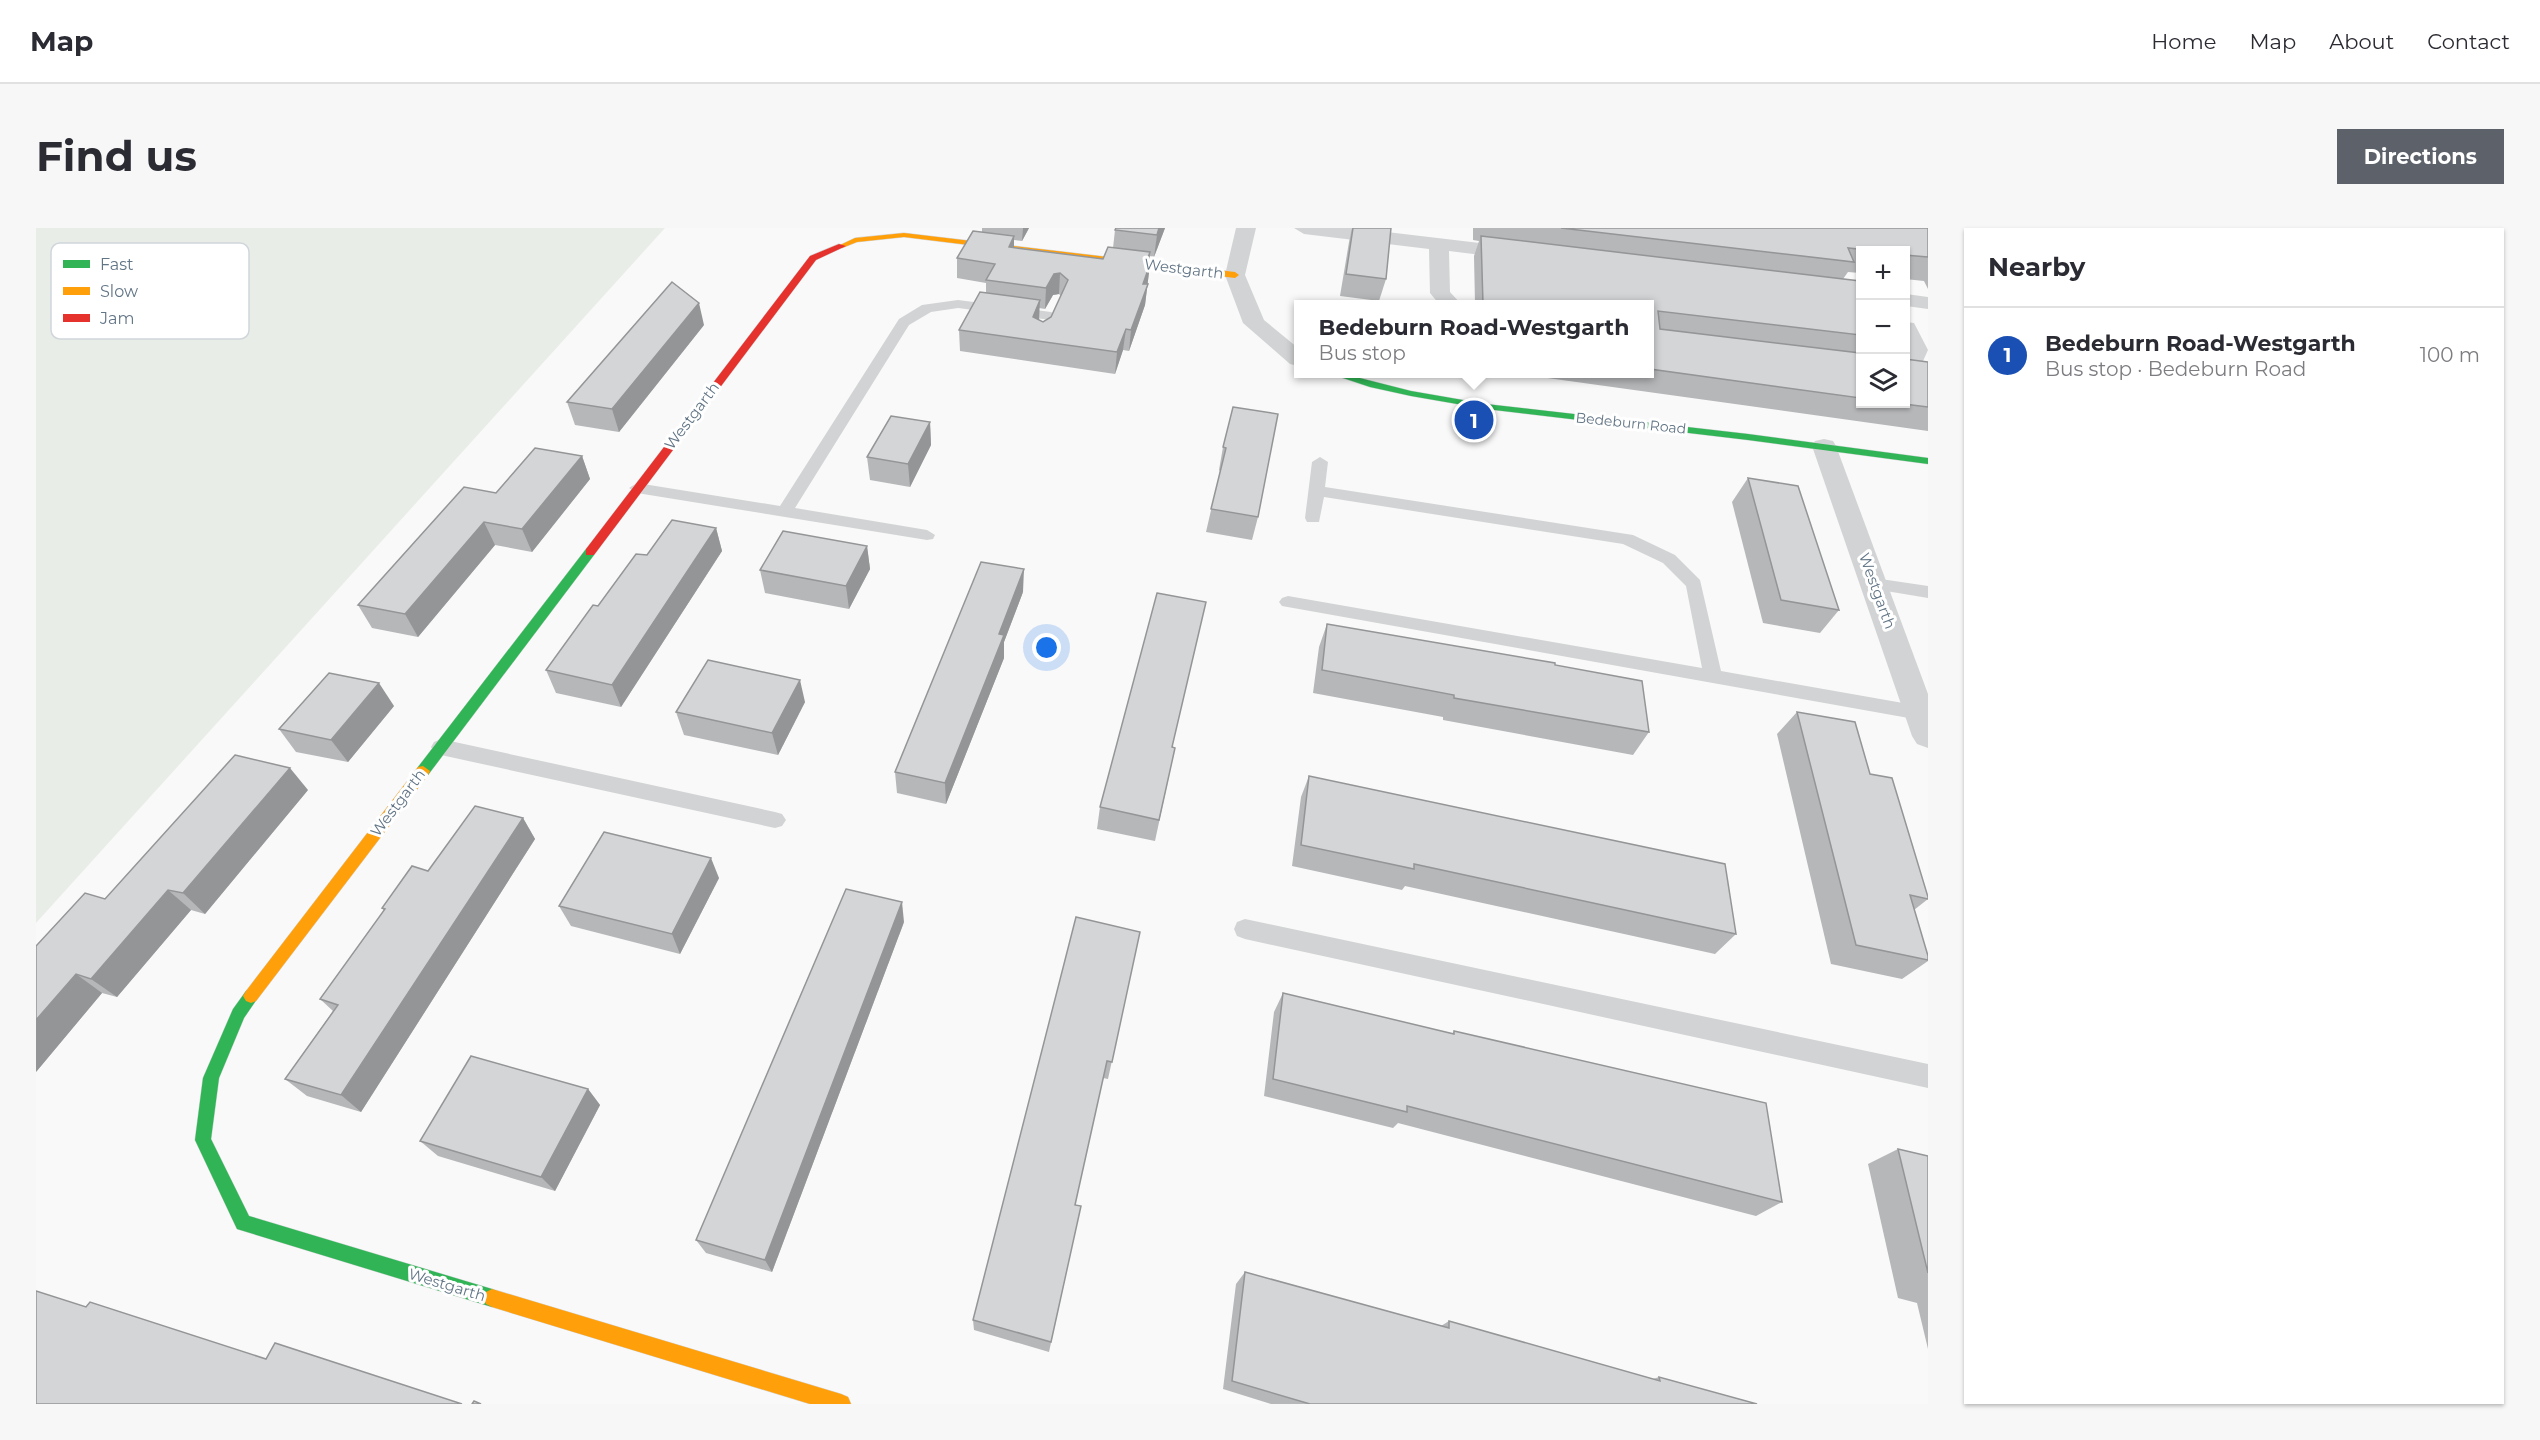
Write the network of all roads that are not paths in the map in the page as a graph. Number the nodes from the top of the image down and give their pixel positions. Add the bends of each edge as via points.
1 (1246, 228) edge
2 (1304, 228) edge
3 (936, 233) edge
4 (1439, 244) junction
5 (1545, 257) edge
6 (1235, 275) junction
7 (1058, 300) edge
8 (1446, 300) edge
9 (1910, 301) edge
10 (1928, 303) edge
11 (1910, 337) edge
12 (1294, 354) edge
13 (1910, 367) edge
14 (1349, 378) edge
15 (1824, 446) junction
16 (1928, 460) edge
17 (1320, 462) dead end
18 (638, 488) junction
19 (1317, 490) junction
20 (784, 512) junction
21 (1313, 519) dead end
22 (927, 535) dead end
23 (1874, 584) junction
24 (1928, 592) edge
25 (1288, 602) dead end
26 (1713, 677) junction
27 (1924, 725) edge
28 (441, 747) junction
29 (776, 820) dead end
30 (1245, 929) dead end
31 (1928, 1076) edge
32 (841, 1404) edge

1 - 6 street
2 - 4 street
3 - 6 street, Westgarth
3 - 18 street, Westgarth via 855,240 813,258
4 - 5 street
4 - 8 street via 1440,293
6 - 12 street via 1254,322
7 - 20 lane via 1049,321 958,304 927,308 904,322
9 - 10 street
11 - 13 street via 1918,352
14 - 15 street, Bedeburn Road via 1391,391 1494,408
15 - 16 street, Bedeburn Road
15 - 23 street, Westgarth
17 - 19 lane
18 - 20 lane
18 - 28 street, Westgarth
19 - 21 lane
19 - 26 lane via 1627,539 1669,559 1694,584
20 - 22 lane
23 - 24 lane
23 - 27 street, Westgarth
25 - 26 lane
26 - 27 lane
28 - 29 lane
28 - 32 street, Westgarth via 238,1014 211,1078 203,1140 243,1223
30 - 31 lane

